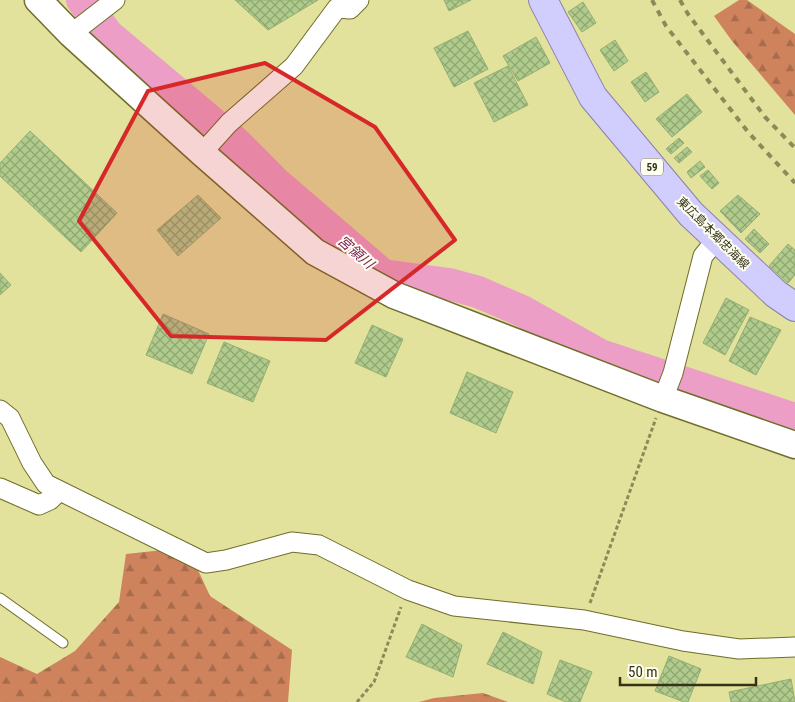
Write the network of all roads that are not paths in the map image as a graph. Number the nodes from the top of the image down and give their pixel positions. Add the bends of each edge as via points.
1 (38, 0) edge
2 (359, 0) edge
3 (543, 0) edge
4 (108, 6) edge
5 (78, 29) junction
6 (207, 147) junction
7 (717, 239) junction
8 (795, 307) edge
9 (668, 386) junction
10 (0, 410) edge
11 (795, 445) edge
12 (0, 488) edge
13 (59, 491) junction
14 (0, 598) edge
15 (63, 643) dead end
16 (795, 646) edge

1 - 5 street
2 - 6 street via 350,9 337,8 294,66 229,123
3 - 7 main road, 東広島本郷忠海線 / 59 via 594,97 691,214
4 - 5 street
5 - 6 street
6 - 9 street via 315,252 394,295
7 - 8 main road, 東広島本郷忠海線 / 59 via 776,294
7 - 9 street via 703,256
9 - 11 street
10 - 13 street via 10,418 46,484
12 - 13 street via 39,506
13 - 16 street via 206,563 292,542 319,546 408,590 454,606 584,620 739,649
14 - 15 lane

